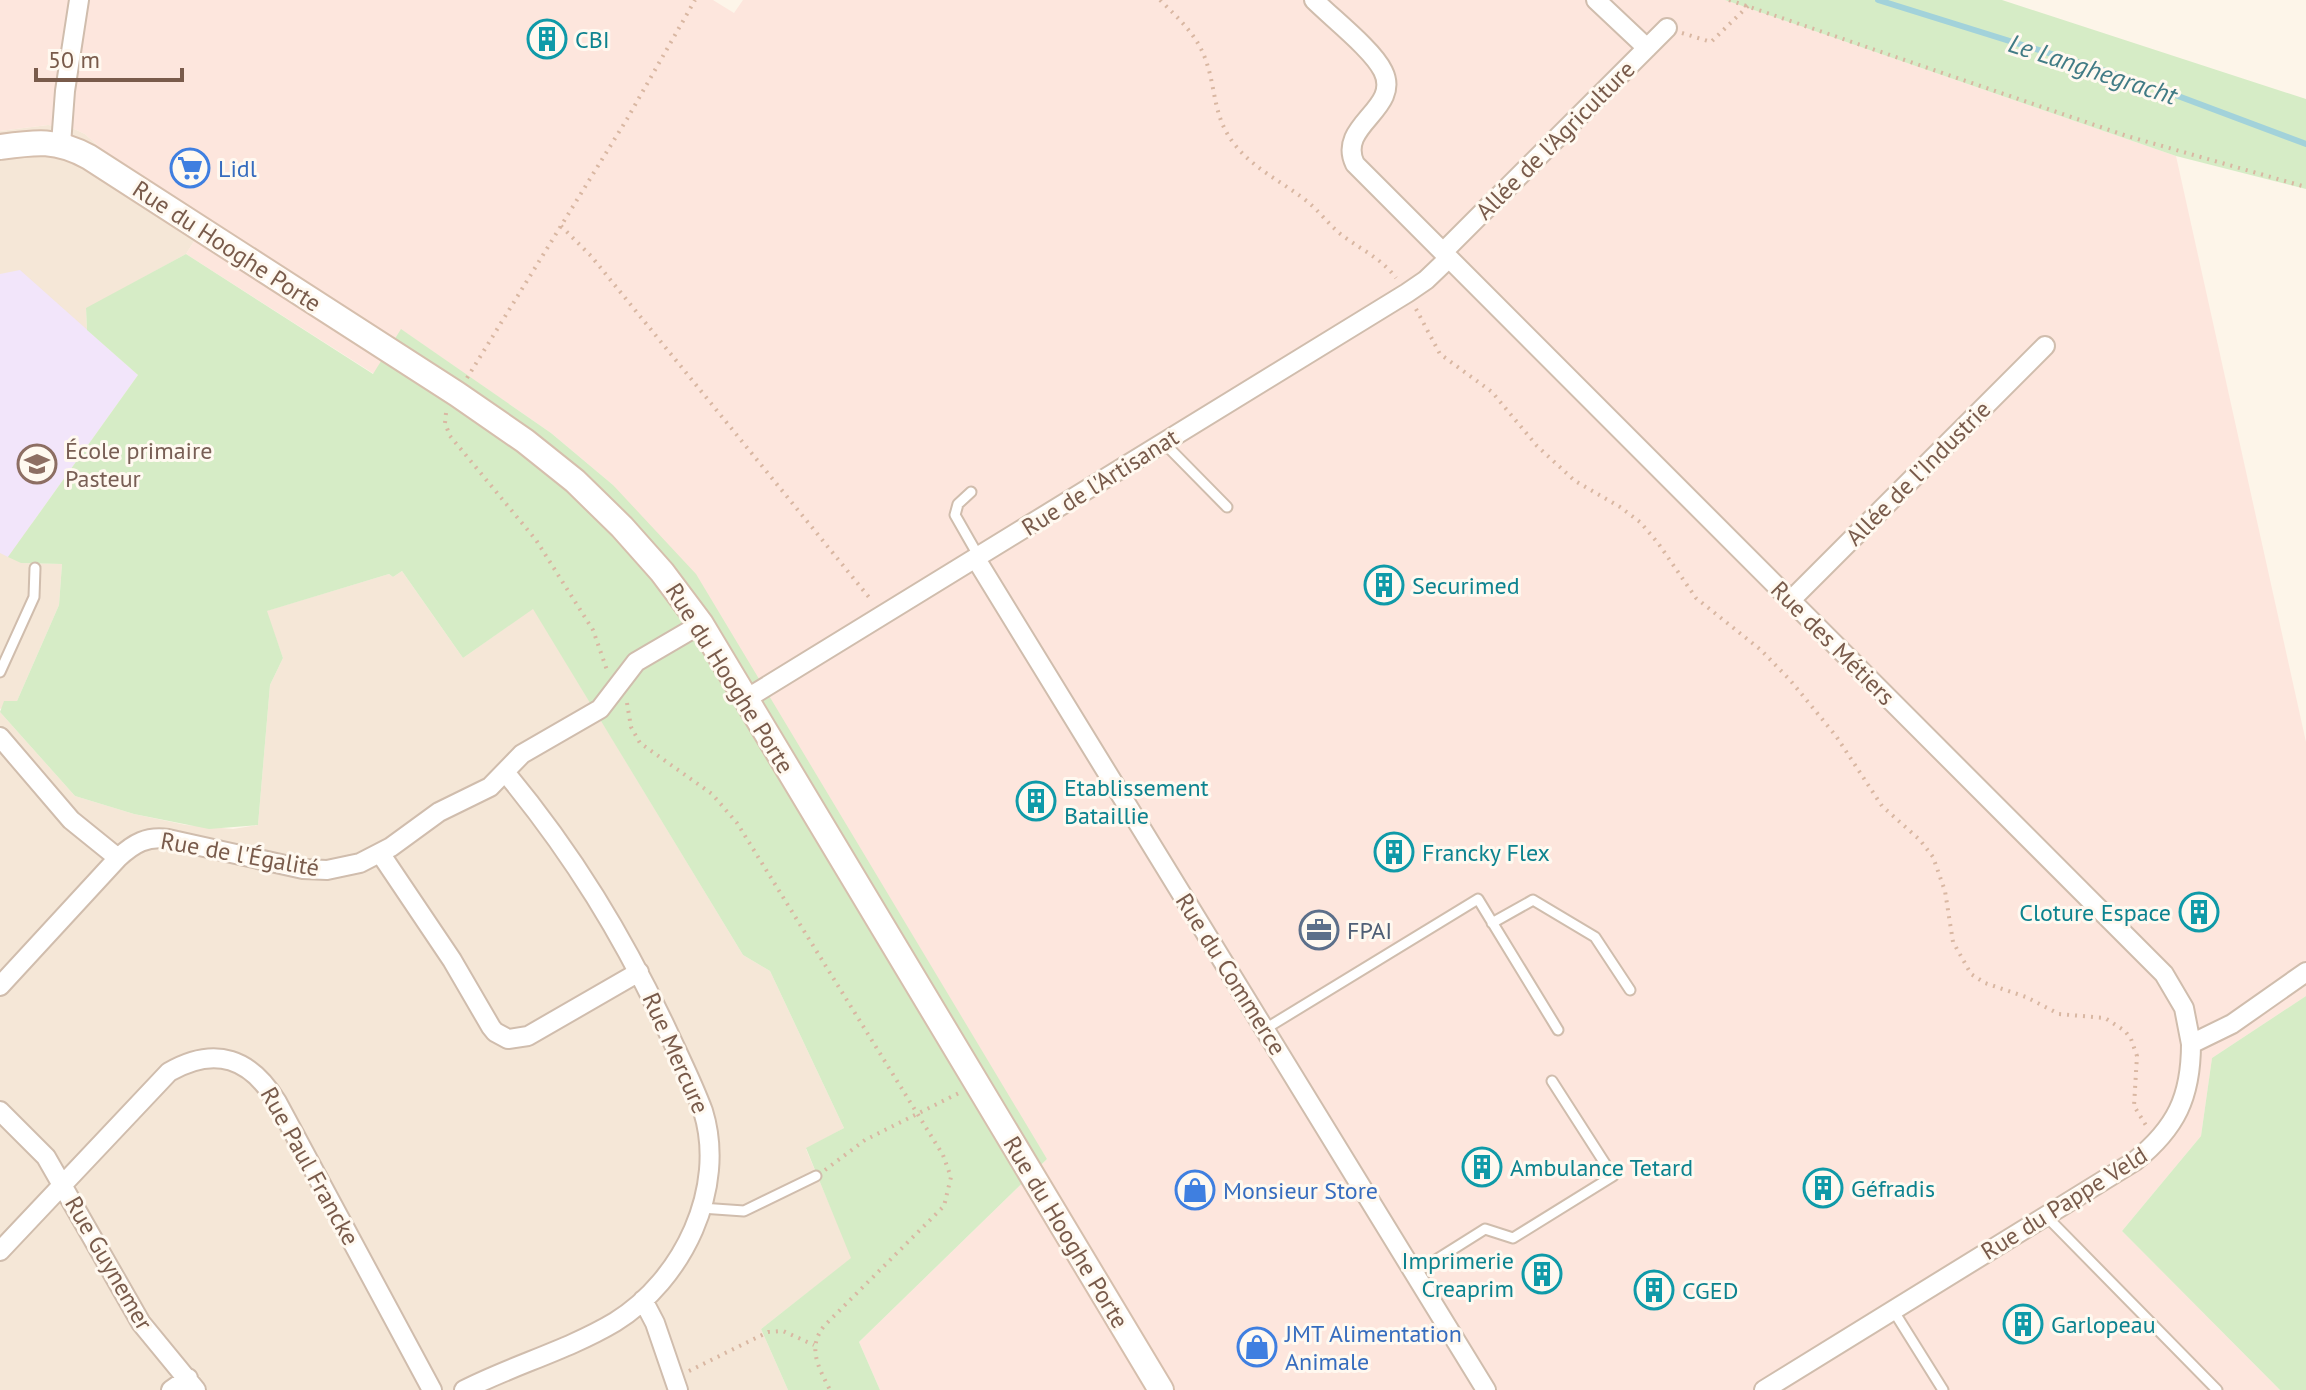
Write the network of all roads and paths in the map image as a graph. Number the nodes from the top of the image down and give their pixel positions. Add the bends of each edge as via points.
1 (79, 0) edge
2 (695, 0) edge
3 (1160, 0) edge
4 (1314, 0) edge
5 (1596, 0) edge
6 (1729, 0) edge
7 (1748, 6) junction
8 (1667, 28) joint
9 (1647, 48) junction
10 (61, 144) junction
11 (0, 147) edge
12 (2306, 187) edge
13 (561, 226) junction
14 (1446, 255) junction
15 (1407, 293) junction
16 (2045, 346) dead end
17 (457, 394) junction
18 (1164, 443) junction
19 (971, 492) dead end
20 (1227, 507) dead end
21 (978, 558) junction
22 (35, 568) dead end
23 (1791, 600) junction
24 (884, 615) junction
25 (701, 624) junction
26 (0, 672) edge
27 (619, 684) junction
28 (746, 699) junction
29 (0, 737) edge
30 (505, 772) junction
31 (380, 853) junction
32 (118, 858) junction
33 (1492, 923) junction
34 (639, 972) junction
35 (2306, 972) edge
36 (0, 986) edge
37 (1630, 990) dead end
38 (1265, 1029) junction
39 (1558, 1030) dead end
40 (2191, 1044) junction
41 (1552, 1081) dead end
42 (976, 1083) junction
43 (0, 1111) edge
44 (918, 1113) junction
45 (2159, 1141) junction
46 (816, 1176) joint
47 (62, 1184) junction
48 (701, 1208) junction
49 (2046, 1216) junction
50 (0, 1251) edge
51 (1415, 1273) junction
52 (643, 1300) junction
53 (1893, 1310) junction
54 (814, 1345) junction
55 (192, 1384) edge
56 (676, 1385) edge
57 (2214, 1386) edge
58 (171, 1390) edge
59 (432, 1390) edge
60 (464, 1390) edge
61 (830, 1390) edge
62 (1161, 1390) edge
63 (1486, 1390) edge
64 (1764, 1390) edge
65 (1943, 1390) edge
66 (2199, 1390) edge

1 - 10 street
2 - 13 path
3 - 15 path via 1198,43 1219,120 1234,144 1379,259
4 - 14 street, Rue des Métiers via 1377,62 1386,80 1383,102 1354,137 1355,164
5 - 9 street
6 - 7 path
7 - 8 path via 1711,42
7 - 12 path via 2127,136
8 - 9 street, Allée de l'Agriculture
9 - 14 street, Allée de l'Agriculture
10 - 11 street, Rue du Hooghe Porte
10 - 17 street, Rue du Hooghe Porte
13 - 17 path
13 - 24 path
14 - 15 street, Rue de l'Artisanat
14 - 23 street, Rue des Métiers
15 - 18 street, Rue de l'Artisanat
15 - 45 path via 1440,354 1492,392 1575,481 1640,522 1696,598 1790,680 1836,736 1882,806 1933,857 1953,942 1971,974 2059,1014 2105,1018 2125,1031 2137,1056 2134,1106
16 - 23 street, Allée de l’Industrie
17 - 25 street, Rue du Hooghe Porte via 534,447 591,496 650,557
17 - 27 path via 445,417 447,430 536,540 593,630 605,669
18 - 20 lane
18 - 21 street, Rue de l'Artisanat
19 - 21 lane via 955,515
21 - 24 street, Rue de l'Artisanat
21 - 38 street, Rue du Commerce
22 - 26 lane via 34,597
23 - 40 street, Rue des Métiers via 2164,974 2184,1008
24 - 28 street, Rue de l'Artisanat
25 - 27 street, Rue de l'Égalité via 636,662
25 - 28 street, Rue du Hooghe Porte
27 - 30 street, Rue de l'Égalité via 600,709 522,754
27 - 44 path via 640,743 712,794 737,823
28 - 42 street, Rue du Hooghe Porte
29 - 32 street via 71,820
30 - 31 street, Rue de l'Égalité via 490,787 430,818
30 - 34 street, Rue Mercure via 567,852
31 - 32 street, Rue de l'Égalité via 360,863 315,870 158,838 141,841
31 - 34 street via 502,1037 528,1036
32 - 36 street, Rue de l'Égalité
33 - 37 lane via 1533,900 1595,937
33 - 38 lane via 1478,899
33 - 39 lane
34 - 48 street, Rue Mercure via 698,1096 710,1135 711,1170
35 - 40 street via 2232,1024
38 - 51 street, Rue du Commerce
40 - 45 street, Rue du Pappe Veld via 2184,1098
41 - 51 lane via 1613,1176 1513,1238 1485,1229
42 - 44 path
42 - 62 street, Rue du Hooghe Porte
43 - 47 street, Rue Guynemer via 46,1157
44 - 46 path via 865,1140
44 - 54 path via 950,1170 948,1200 825,1325
45 - 49 street, Rue du Pappe Veld
46 - 48 lane via 744,1211
47 - 50 street, Rue Paul Francke
47 - 55 street, Rue Guynemer via 126,1301
47 - 59 street, Rue Paul Francke via 169,1072 209,1058 240,1063 264,1082 277,1102
48 - 52 street, Rue Mercure via 681,1252
49 - 53 street, Rue du Pappe Veld
49 - 57 lane
51 - 63 street, Rue du Commerce
52 - 56 street
52 - 60 street, Rue Mercure via 606,1327
53 - 64 street, Rue du Pappe Veld
53 - 65 lane
54 - 56 path via 783,1331 768,1332
54 - 61 path
55 - 58 street, Rue Guynemer
57 - 66 lane

